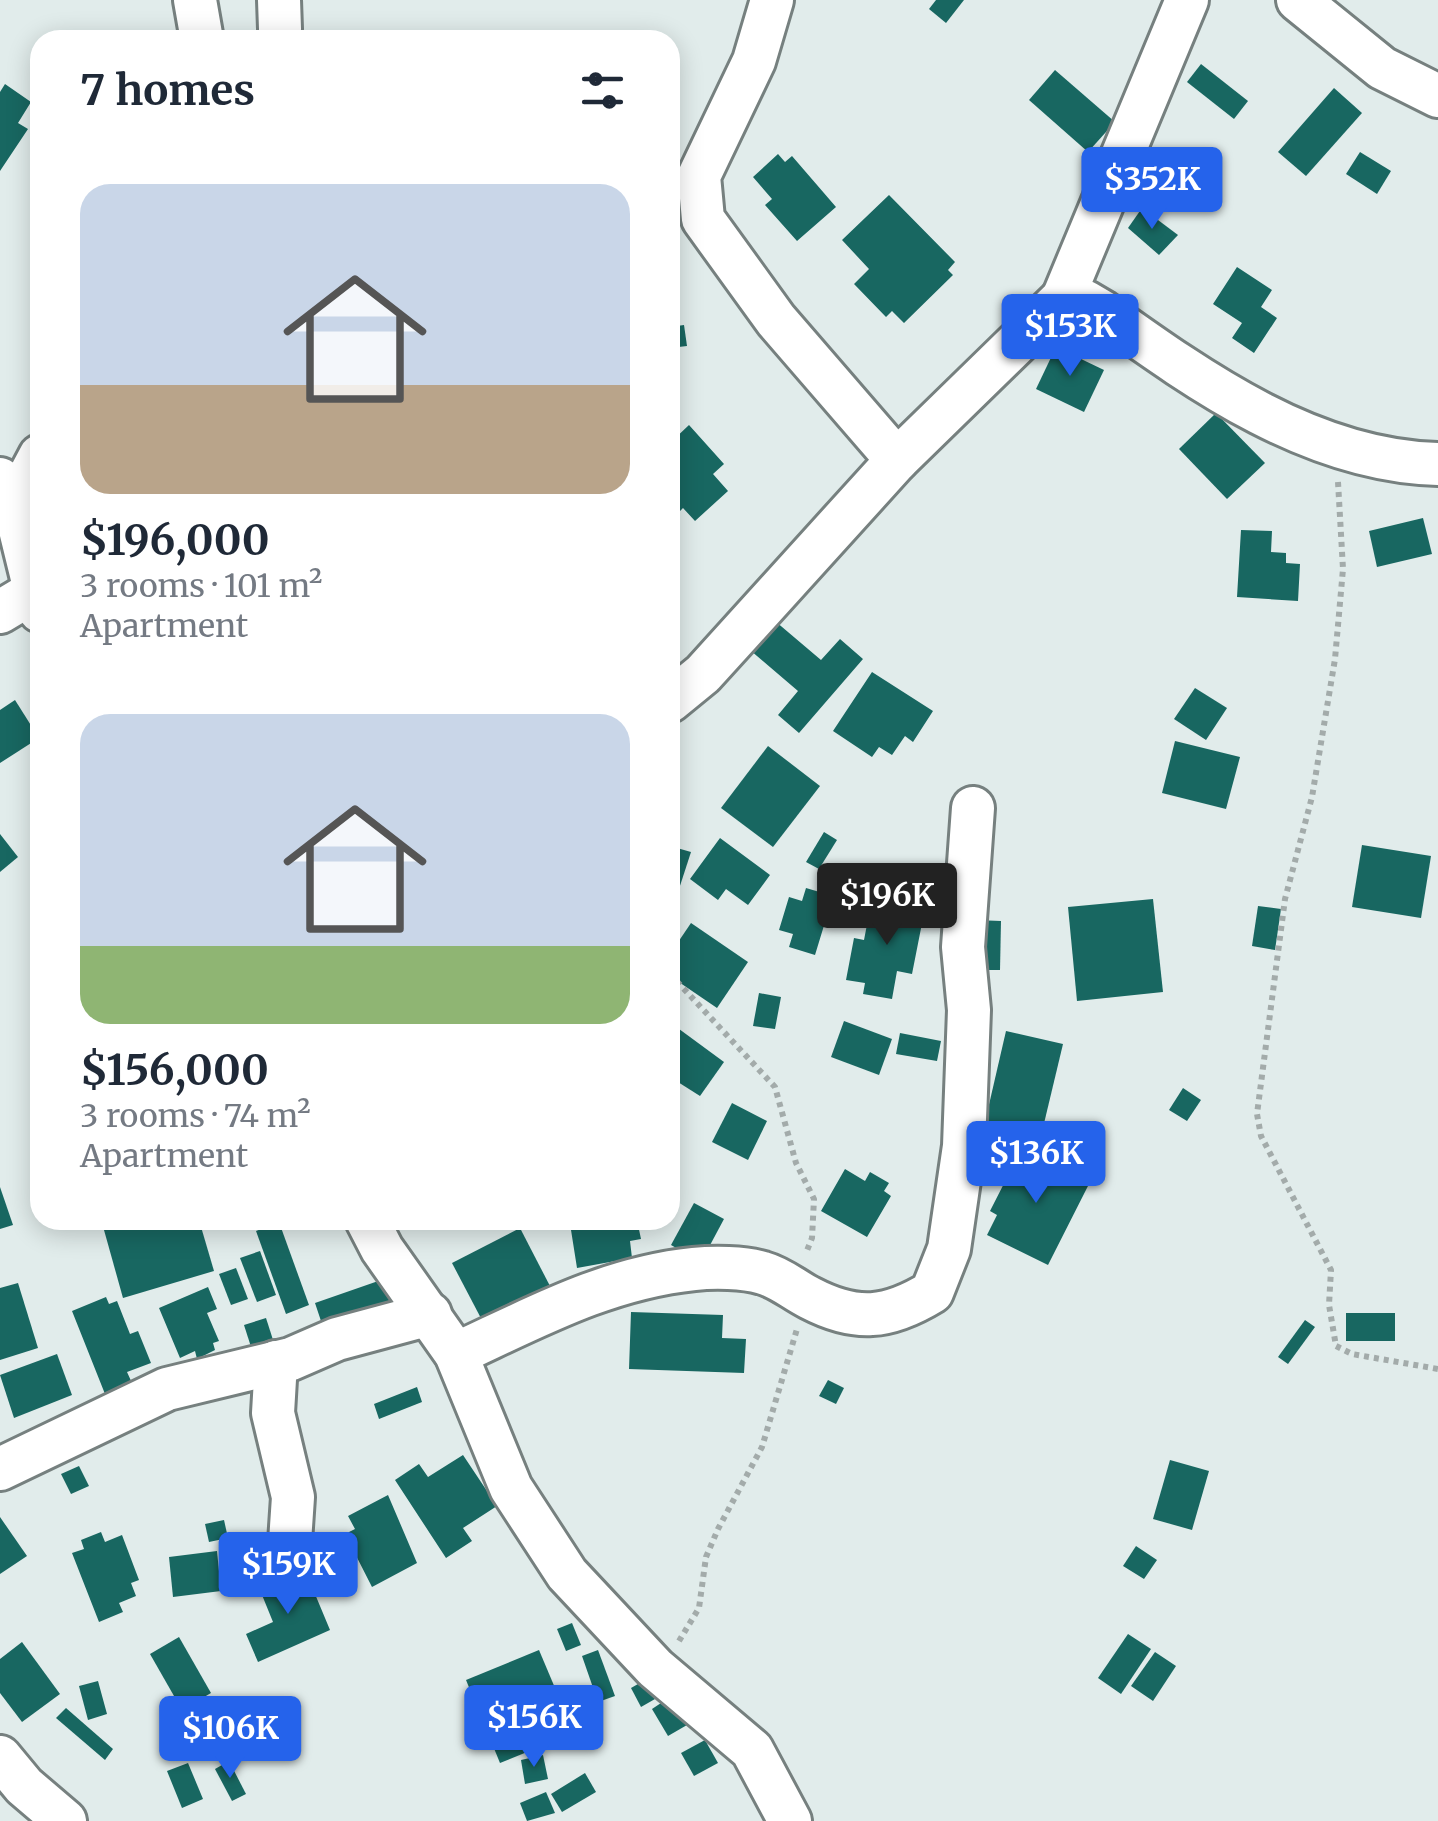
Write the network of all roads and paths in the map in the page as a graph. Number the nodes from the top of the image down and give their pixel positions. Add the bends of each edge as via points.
1 (195, 0) edge
2 (772, 0) edge
3 (1187, 0) edge
4 (1298, 0) edge
5 (200, 30) edge
6 (1438, 96) edge
7 (1063, 298) junction
8 (1336, 446) junction
9 (896, 460) junction
10 (1438, 464) edge
11 (30, 467) edge
12 (7, 492) edge
13 (25, 604) edge
14 (680, 693) edge
15 (972, 808) dead end
16 (680, 985) edge
17 (372, 1230) edge
18 (800, 1291) junction
19 (430, 1314) junction
20 (456, 1354) junction
21 (276, 1362) junction
22 (1438, 1369) edge
23 (0, 1469) edge
24 (290, 1542) dead end
25 (656, 1668) junction
26 (0, 1758) edge
27 (65, 1821) edge
28 (790, 1821) edge

1 - 5 street
2 - 9 street via 754,61 699,176 703,219 776,320
3 - 7 street
4 - 6 street via 1382,68
7 - 8 street via 1086,302 1212,390
7 - 9 street
8 - 10 street
8 - 22 path via 1343,569 1335,659 1312,797 1285,899 1258,1126 1331,1270 1336,1346
9 - 14 street via 829,540
11 - 12 street
12 - 13 street
15 - 18 street via 963,947 964,1146 943,1272 932,1292 881,1316 858,1316
16 - 18 path via 775,1087 796,1163 814,1199
17 - 19 street
18 - 20 street via 759,1272 696,1269 622,1281 559,1303
18 - 25 path via 762,1447 706,1558 694,1623
19 - 20 street
19 - 21 street
20 - 25 street via 511,1488 567,1574
21 - 23 street via 167,1389
21 - 24 street via 274,1412 292,1497
25 - 28 street via 752,1750
26 - 27 street

